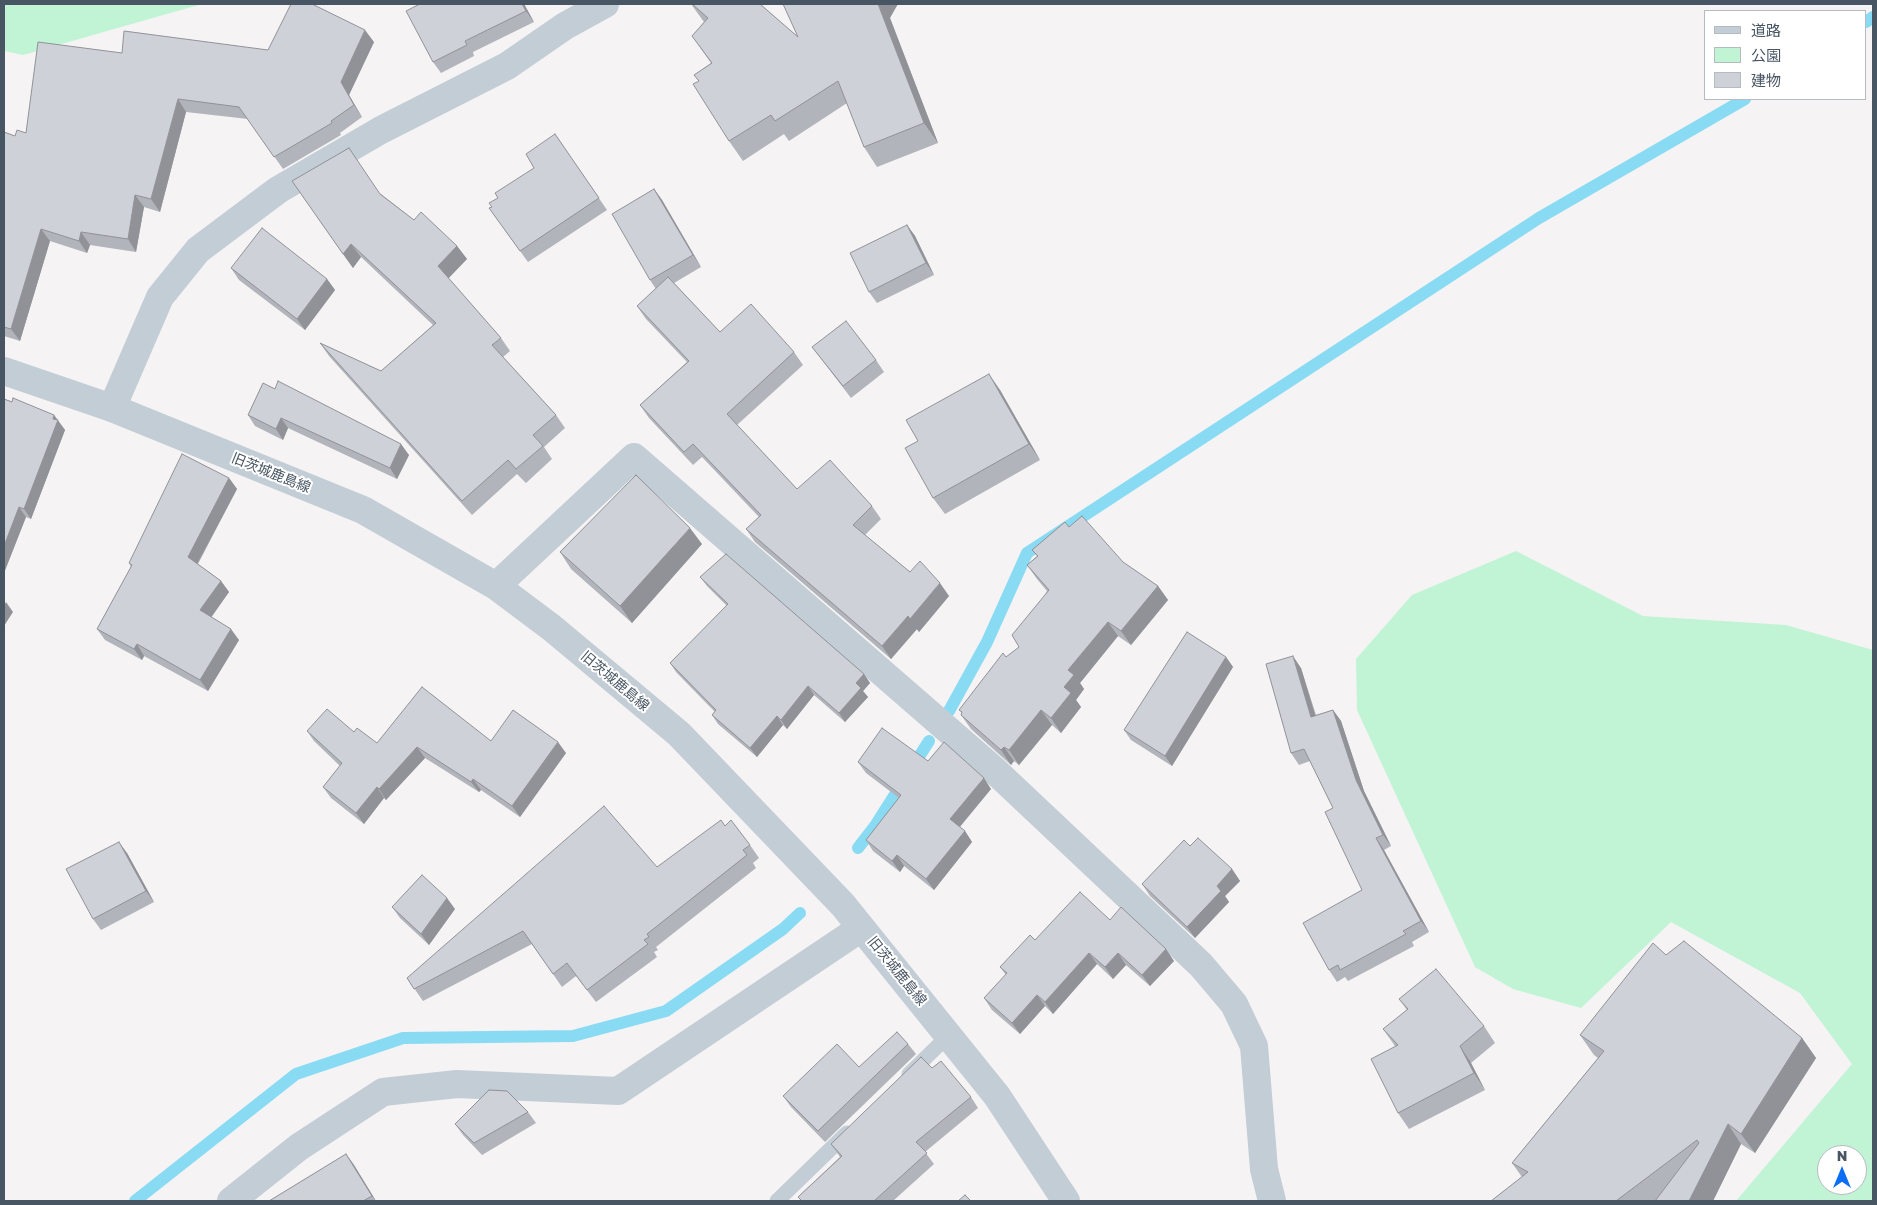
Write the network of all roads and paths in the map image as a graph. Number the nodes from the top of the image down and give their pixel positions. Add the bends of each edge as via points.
1 (605, 4) edge
2 (4, 372) edge
3 (112, 408) junction
4 (496, 586) junction
5 (861, 928) junction
6 (949, 1035) junction
7 (899, 1084) edge
8 (856, 1125) edge
9 (231, 1201) edge
10 (777, 1201) edge
11 (1066, 1201) edge
12 (1272, 1201) edge

1 - 3 street via 565,26 507,66 381,130 278,190 198,250 160,297
2 - 3 street, 旧茨城鹿島線
3 - 4 street, 旧茨城鹿島線 via 363,510
4 - 5 street, 旧茨城鹿島線 via 552,628 679,734
4 - 12 street via 634,457 993,769 1201,965 1234,1004 1254,1046 1264,1169
5 - 6 street, 旧茨城鹿島線
5 - 9 street via 618,1091 456,1084 383,1092 299,1147
6 - 7 lane
6 - 11 street, 旧茨城鹿島線 via 997,1096
8 - 10 lane

